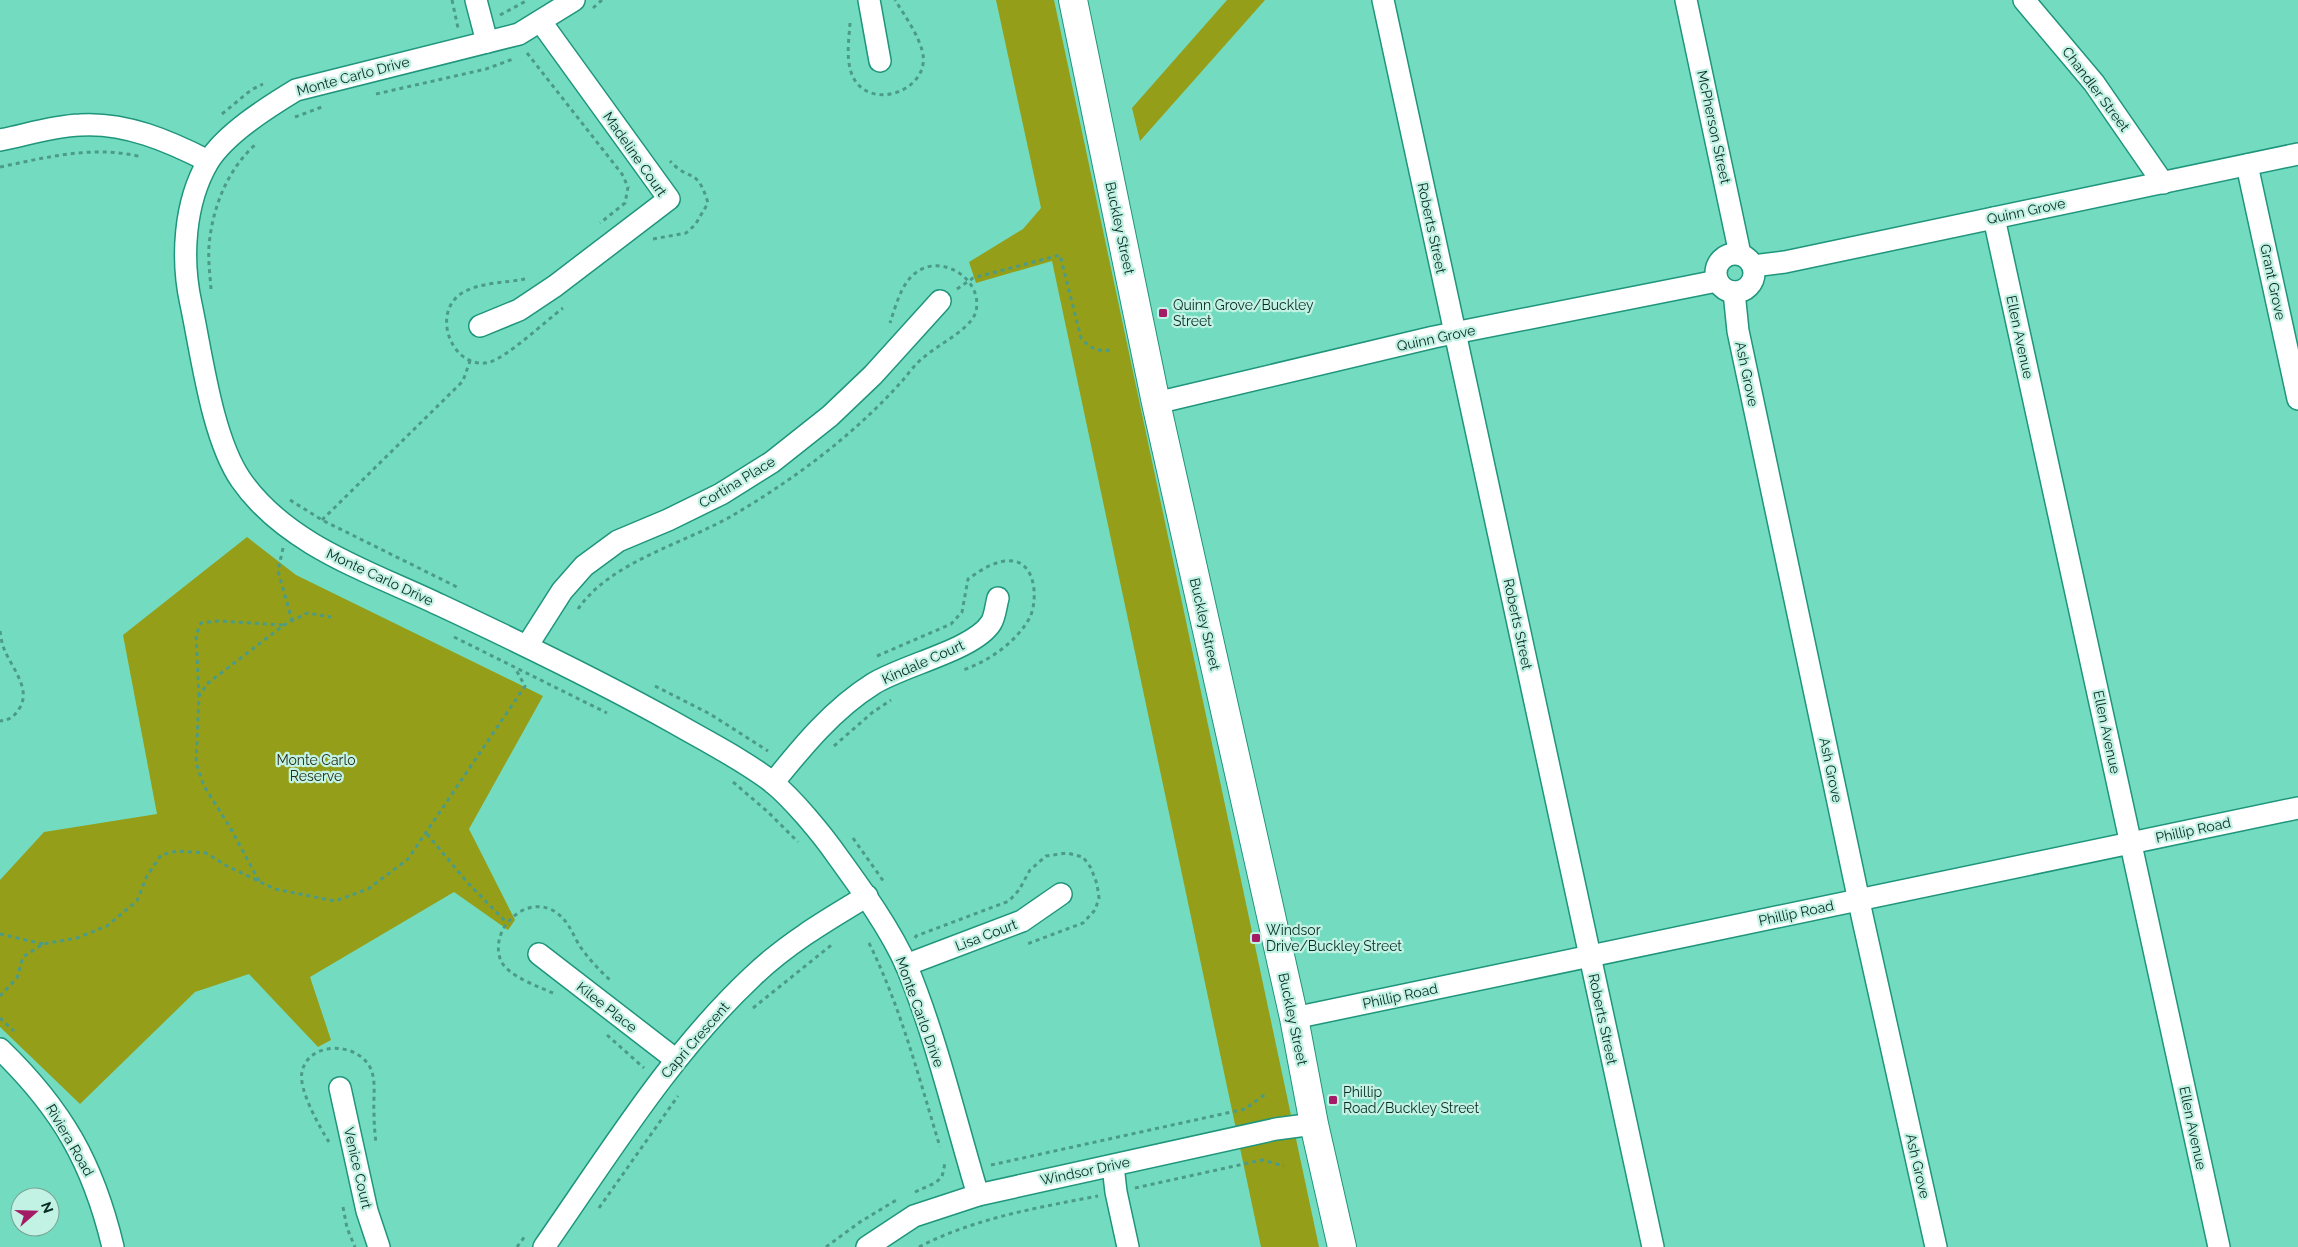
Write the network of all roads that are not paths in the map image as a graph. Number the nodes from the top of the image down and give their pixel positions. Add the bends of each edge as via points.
1 (476, 0) edge
2 (869, 0) edge
3 (1073, 0) edge
4 (1383, 0) edge
5 (1686, 0) edge
6 (2024, 0) edge
7 (581, 6) edge
8 (541, 22) junction
9 (484, 34) junction
10 (880, 61) dead end
11 (0, 140) edge
12 (2298, 154) edge
13 (208, 161) junction
14 (2247, 165) junction
15 (2163, 183) junction
16 (1994, 218) junction
17 (1746, 260) junction
18 (1726, 286) junction
19 (940, 301) road end
20 (480, 326) dead end
21 (1455, 333) junction
22 (2298, 399) edge
23 (1156, 403) junction
24 (998, 598) dead end
25 (527, 646) junction
26 (773, 783) junction
27 (2298, 808) edge
28 (2131, 843) junction
29 (1061, 894) dead end
30 (867, 896) junction
31 (1859, 900) junction
32 (539, 954) dead end
33 (1590, 957) junction
34 (914, 962) junction
35 (1294, 1018) junction
36 (0, 1049) edge
37 (675, 1059) junction
38 (340, 1088) dead end
39 (1314, 1124) junction
40 (1113, 1166) junction
41 (978, 1194) junction
42 (113, 1247) edge
43 (379, 1247) edge
44 (544, 1247) edge
45 (867, 1247) edge
46 (1128, 1247) edge
47 (1342, 1247) edge
48 (1653, 1247) edge
49 (1936, 1247) edge
50 (2219, 1247) edge

1 - 9 street
2 - 10 street
3 - 23 main road, Buckley Street
4 - 21 street, Roberts Street
5 - 17 street, McPherson Street
6 - 15 street, Chandler Street via 2094,83
7 - 8 street, Monte Carlo Drive
8 - 9 street, Monte Carlo Drive via 519,34
8 - 20 street, Madeline Court via 669,199 534,300 519,310
9 - 13 street, Monte Carlo Drive via 296,90 266,108 232,135
11 - 13 street via 79,124 116,125
12 - 14 street, Quinn Grove
13 - 25 street, Monte Carlo Drive via 191,203 186,243 188,290 215,416 226,454 242,480 270,514 306,542
14 - 15 street, Quinn Grove
14 - 22 street, Grant Grove
15 - 16 street, Quinn Grove
16 - 17 street, Quinn Grove via 1785,262
16 - 28 street, Ellen Avenue
17 - 18 street via 1754,277 1751,283 1746,289
17 - 18 street via 1728,255 1723,258 1716,269
18 - 21 street, Quinn Grove
18 - 31 street, Ash Grove
19 - 25 street, Cortina Place via 873,375 830,416 772,462 721,494 618,541 584,566 562,591
21 - 23 street, Quinn Grove
21 - 33 street, Roberts Street
23 - 35 main road, Buckley Street
24 - 26 street, Kindale Court via 991,623 974,639 873,684 841,708
25 - 26 street, Monte Carlo Drive via 641,704
26 - 30 street, Monte Carlo Drive via 824,837
27 - 28 street, Phillip Road
28 - 31 street, Phillip Road
28 - 50 street, Ellen Avenue
29 - 34 street, Lisa Court via 1022,921
30 - 34 street, Monte Carlo Drive
30 - 37 street, Capri Crescent via 803,935 752,976
31 - 33 street, Phillip Road
31 - 49 street, Ash Grove
32 - 37 street, Kilee Place
33 - 35 street, Phillip Road
33 - 48 street, Roberts Street
34 - 41 street, Monte Carlo Drive via 932,1042
35 - 39 main road, Buckley Street
36 - 42 street, Riviera Road via 47,1099 70,1134 95,1183
37 - 44 street, Capri Crescent
38 - 43 street, Venice Court via 367,1211
39 - 40 street, Windsor Drive
39 - 47 main road, Buckley Street
40 - 41 street, Windsor Drive
40 - 46 street
41 - 45 street, Windsor Drive via 914,1216

